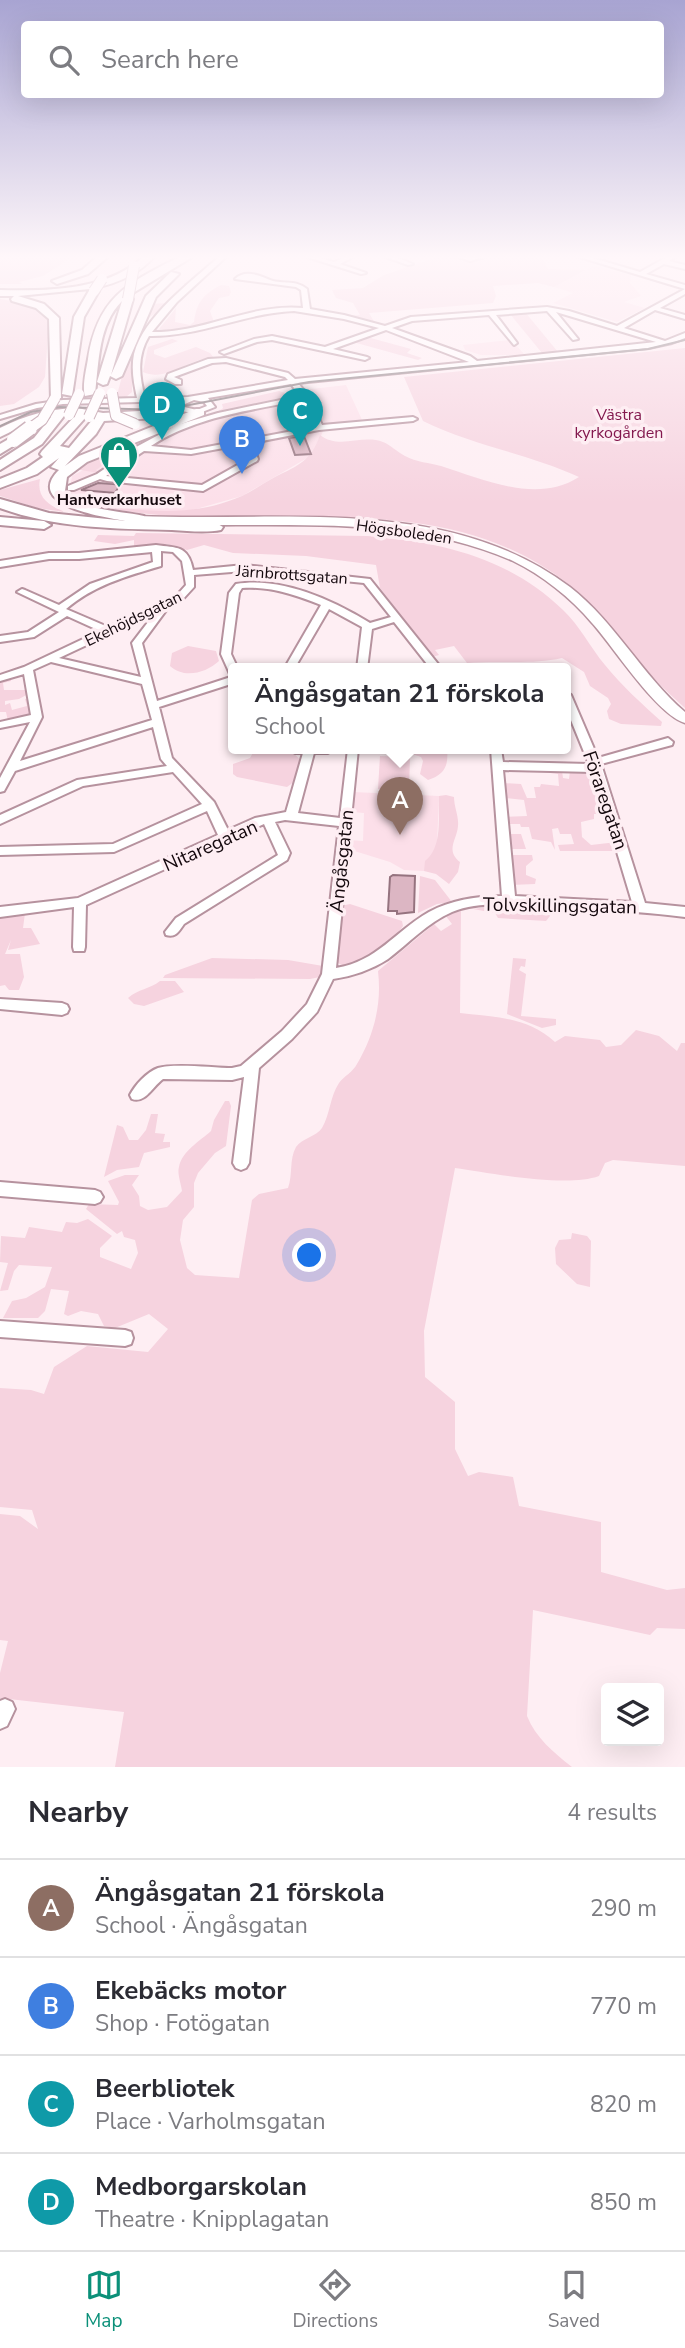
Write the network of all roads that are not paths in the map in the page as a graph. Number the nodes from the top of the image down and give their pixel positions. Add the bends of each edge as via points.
1 (54, 338) edge
2 (69, 338) edge
3 (82, 338) edge
4 (90, 338) edge
5 (98, 338) edge
6 (113, 338) edge
7 (120, 338) edge
8 (132, 338) edge
9 (145, 338) edge
10 (267, 338) edge
11 (270, 338) edge
12 (355, 338) edge
13 (415, 338) edge
14 (511, 338) edge
15 (658, 338) edge
16 (514, 343) dead end
17 (676, 343) edge
18 (327, 349) junction
19 (224, 352) dead end
20 (365, 358) dead end
21 (479, 366) junction
22 (116, 376) junction
23 (178, 382) dead end
24 (297, 384) junction
25 (284, 388) junction
26 (90, 394) junction
27 (305, 397) junction
28 (55, 398) junction
29 (293, 399) junction
30 (145, 401) junction
31 (184, 404) junction
32 (205, 409) junction
33 (83, 416) junction
34 (0, 418) edge
35 (413, 419) dead end
36 (318, 428) junction
37 (0, 433) edge
38 (248, 442) junction
39 (141, 448) junction
40 (0, 450) edge
41 (83, 459) junction
42 (0, 466) edge
43 (100, 476) junction
44 (0, 482) edge
45 (71, 488) dead end
46 (0, 503) edge
47 (139, 519) junction
48 (0, 523) edge
49 (216, 527) junction
50 (156, 548) junction
51 (0, 564) edge
52 (189, 573) junction
53 (22, 592) dead end
54 (166, 604) junction
55 (326, 605) junction
56 (63, 610) junction
57 (397, 618) junction
58 (368, 626) junction
59 (108, 631) junction
60 (0, 639) edge
61 (50, 659) junction
62 (230, 663) edge
63 (292, 663) edge
64 (363, 663) edge
65 (432, 663) edge
66 (28, 668) junction
67 (0, 678) edge
68 (145, 681) junction
69 (228, 681) edge
70 (152, 706) junction
71 (571, 707) edge
72 (37, 718) junction
73 (685, 719) edge
74 (157, 722) junction
75 (0, 725) edge
76 (685, 730) edge
77 (668, 742) dead end
78 (308, 754) edge
79 (352, 754) edge
80 (497, 754) edge
81 (596, 765) junction
82 (498, 766) junction
83 (11, 768) junction
84 (176, 768) junction
85 (0, 788) edge
86 (210, 805) junction
87 (291, 816) junction
88 (0, 820) edge
89 (268, 820) junction
90 (345, 823) junction
91 (225, 836) junction
92 (0, 851) edge
93 (509, 901) junction
94 (80, 902) junction
95 (640, 906) junction
96 (0, 912) edge
97 (685, 912) edge
98 (171, 932) dead end
99 (79, 947) dead end
100 (329, 974) junction
101 (0, 1004) edge
102 (62, 1009) dead end
103 (253, 1066) junction
104 (137, 1095) dead end
105 (241, 1163) dead end
106 (0, 1189) edge
107 (95, 1197) dead end
108 (0, 1329) edge
109 (125, 1338) dead end

1 - 28 highway
2 - 28 highway
3 - 26 highway
4 - 26 highway
5 - 26 highway
6 - 26 highway
7 - 22 highway
8 - 22 highway
9 - 30 street via 137,361
10 - 19 street
11 - 18 street
12 - 18 street
13 - 21 street via 459,353
14 - 16 street
15 - 17 street
17 - 21 street
17 - 21 street
18 - 20 street
21 - 24 street
22 - 26 highway
23 - 24 street via 171,376 226,360 288,375
24 - 25 street
24 - 27 street
24 - 31 street
25 - 29 street
25 - 32 street
26 - 31 highway, bridge via 135,424 159,423
26 - 33 highway
26 - 33 highway
26 - 33 highway
27 - 29 street
27 - 36 street
28 - 40 highway, bridge via 41,420
29 - 39 street via 190,423
30 - 31 street
30 - 34 street via 44,404
31 - 32 street
31 - 32 street via 206,400
31 - 33 highway
32 - 41 highway
33 - 37 highway via 50,413
33 - 41 highway via 113,431 108,442
33 - 42 highway
33 - 44 highway via 71,437
33 - 44 highway via 88,424 69,445 32,471
33 - 47 highway via 92,431 55,468 48,491 56,502 78,512
35 - 36 street
36 - 38 street
38 - 39 street via 191,452
38 - 43 street via 254,459 203,488
39 - 43 street
41 - 47 highway via 61,475 58,485 63,498 83,509
43 - 45 street
46 - 49 highway via 81,520
47 - 73 main road, Högsboleden via 385,526 484,546 539,572 572,595 647,685
48 - 49 highway via 166,530
49 - 76 main road, Högsboleden via 377,530 444,541 489,555 527,573 570,605 634,685
50 - 51 street, Ekehöjdsgatan
50 - 52 street, Ekehöjdsgatan via 183,552
50 - 56 street via 158,564 98,584 76,595
52 - 54 street, Ekehöjdsgatan via 188,590
52 - 57 street, Järnbrottsgatan via 244,568 357,579 371,583
53 - 56 street
54 - 59 street, Ekehöjdsgatan
54 - 68 street via 137,643
55 - 58 street
55 - 62 street via 262,583 239,586 234,593 226,654
55 - 63 street
56 - 59 street
56 - 60 street via 31,635
57 - 58 street
57 - 65 street, Järnbrottsgatan
58 - 64 street
59 - 61 street, Ekehöjdsgatan
61 - 66 street, Ekehöjdsgatan
61 - 68 street
66 - 67 street, Ekehöjdsgatan
66 - 72 street
68 - 70 street
69 - 70 street
70 - 74 street
71 - 81 street, Föraregatan
72 - 75 street
72 - 83 street
74 - 83 street
74 - 84 street via 165,754
77 - 81 street
78 - 87 street
79 - 90 street, Ängåsgatan
80 - 82 street
81 - 82 street
81 - 95 street, Föraregatan
82 - 93 street
83 - 85 street
84 - 86 street
84 - 88 street via 80,783
86 - 91 street
86 - 92 street via 114,848
87 - 89 street, Nitaregatan
87 - 90 street, Nitaregatan
89 - 91 street, Nitaregatan
89 - 98 street via 283,857 180,921
90 - 100 street, Ängåsgatan
91 - 94 street, Nitaregatan
93 - 95 street, Tolvskillingsgatan
93 - 100 street, Tolvskillingsgatan via 452,907 370,965
94 - 96 street, Nitaregatan
94 - 99 street
95 - 97 street, Tolvskillingsgatan
100 - 103 street, Ängåsgatan via 313,1008
101 - 102 street
103 - 104 street via 232,1074 162,1073
103 - 105 street
106 - 107 street
108 - 109 street

